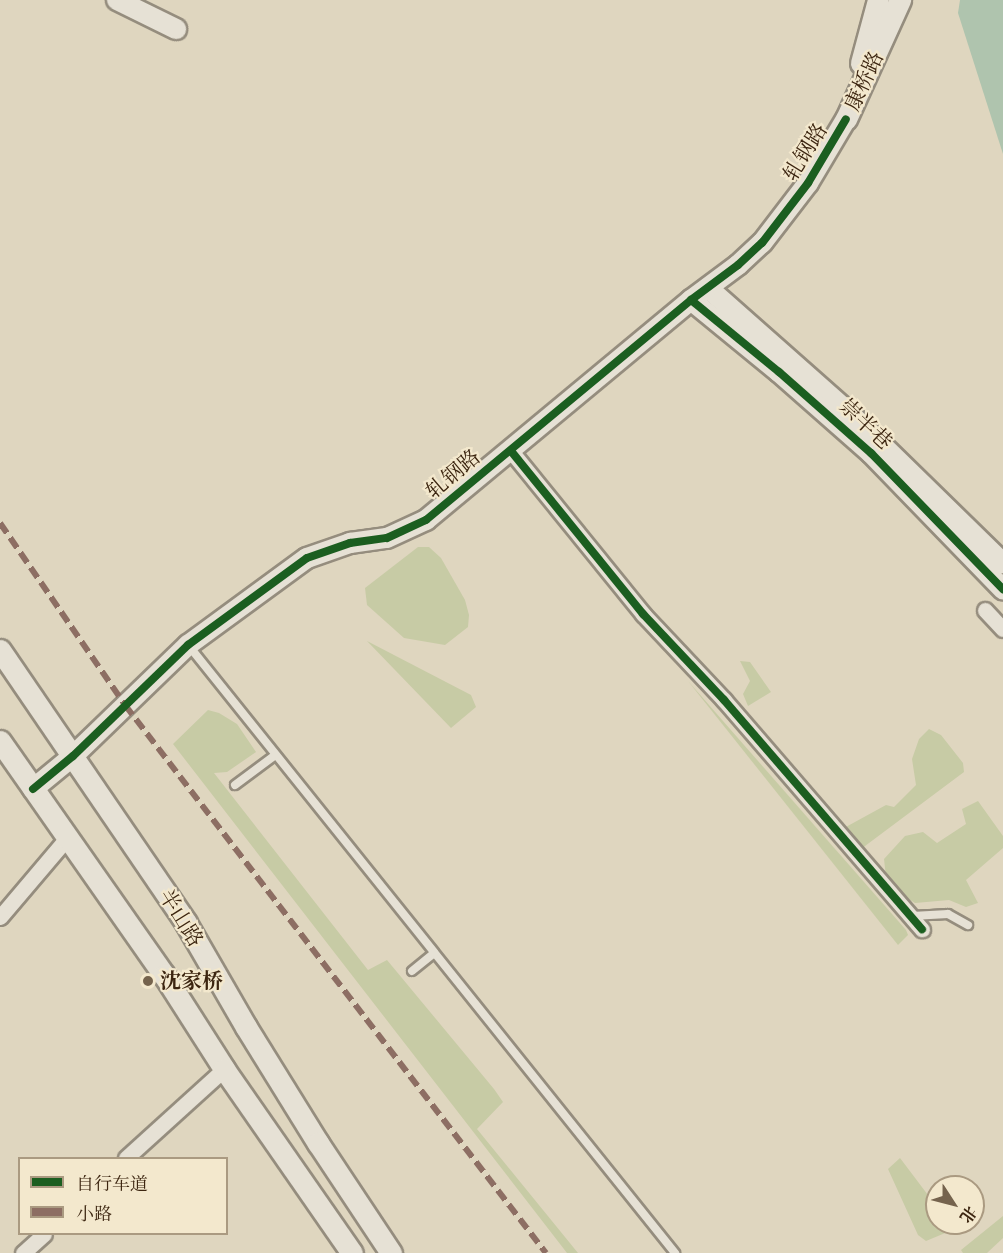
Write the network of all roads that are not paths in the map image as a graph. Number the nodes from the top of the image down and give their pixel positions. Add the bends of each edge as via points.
1 (117, 0) edge
2 (878, 0) edge
3 (900, 0) edge
4 (176, 29) dead end
5 (846, 119) junction
6 (708, 288) junction
7 (691, 300) junction
8 (511, 451) junction
9 (1003, 562) edge
10 (1003, 588) edge
11 (985, 609) dead end
12 (1003, 629) edge
13 (188, 645) junction
14 (0, 650) edge
15 (0, 741) edge
16 (73, 756) junction
17 (274, 756) junction
18 (235, 785) dead end
19 (33, 789) junction
20 (67, 838) junction
21 (912, 916) junction
22 (0, 917) edge
23 (968, 925) dead end
24 (922, 929) dead end
25 (434, 953) junction
26 (412, 971) dead end
27 (224, 1069) junction
28 (127, 1157) edge
29 (42, 1235) edge
30 (23, 1253) edge
31 (352, 1253) edge
32 (391, 1253) edge
33 (675, 1253) edge

1 - 4 street
2 - 5 main road, 康桥路
3 - 5 main road, 康桥路
5 - 6 street, 轧钢路 via 808,183 762,243
6 - 7 street, 轧钢路
6 - 9 street, 崇半巷 via 845,409
7 - 8 street, 轧钢路
7 - 10 street, 崇半巷 via 871,453
8 - 13 street, 轧钢路 via 426,520 387,538 350,543 307,558
8 - 21 street via 643,614 724,700
11 - 12 street
13 - 16 street, 轧钢路
13 - 17 lane
14 - 16 main road, 半山路
15 - 19 main road
16 - 19 street, 轧钢路
16 - 32 main road, 半山路 via 186,922 252,1037
17 - 18 lane
17 - 25 lane
19 - 20 main road
20 - 22 street
20 - 27 main road via 164,975
21 - 23 lane via 948,914
21 - 24 street
25 - 26 lane
25 - 33 lane
27 - 28 street
27 - 31 main road
29 - 30 street

